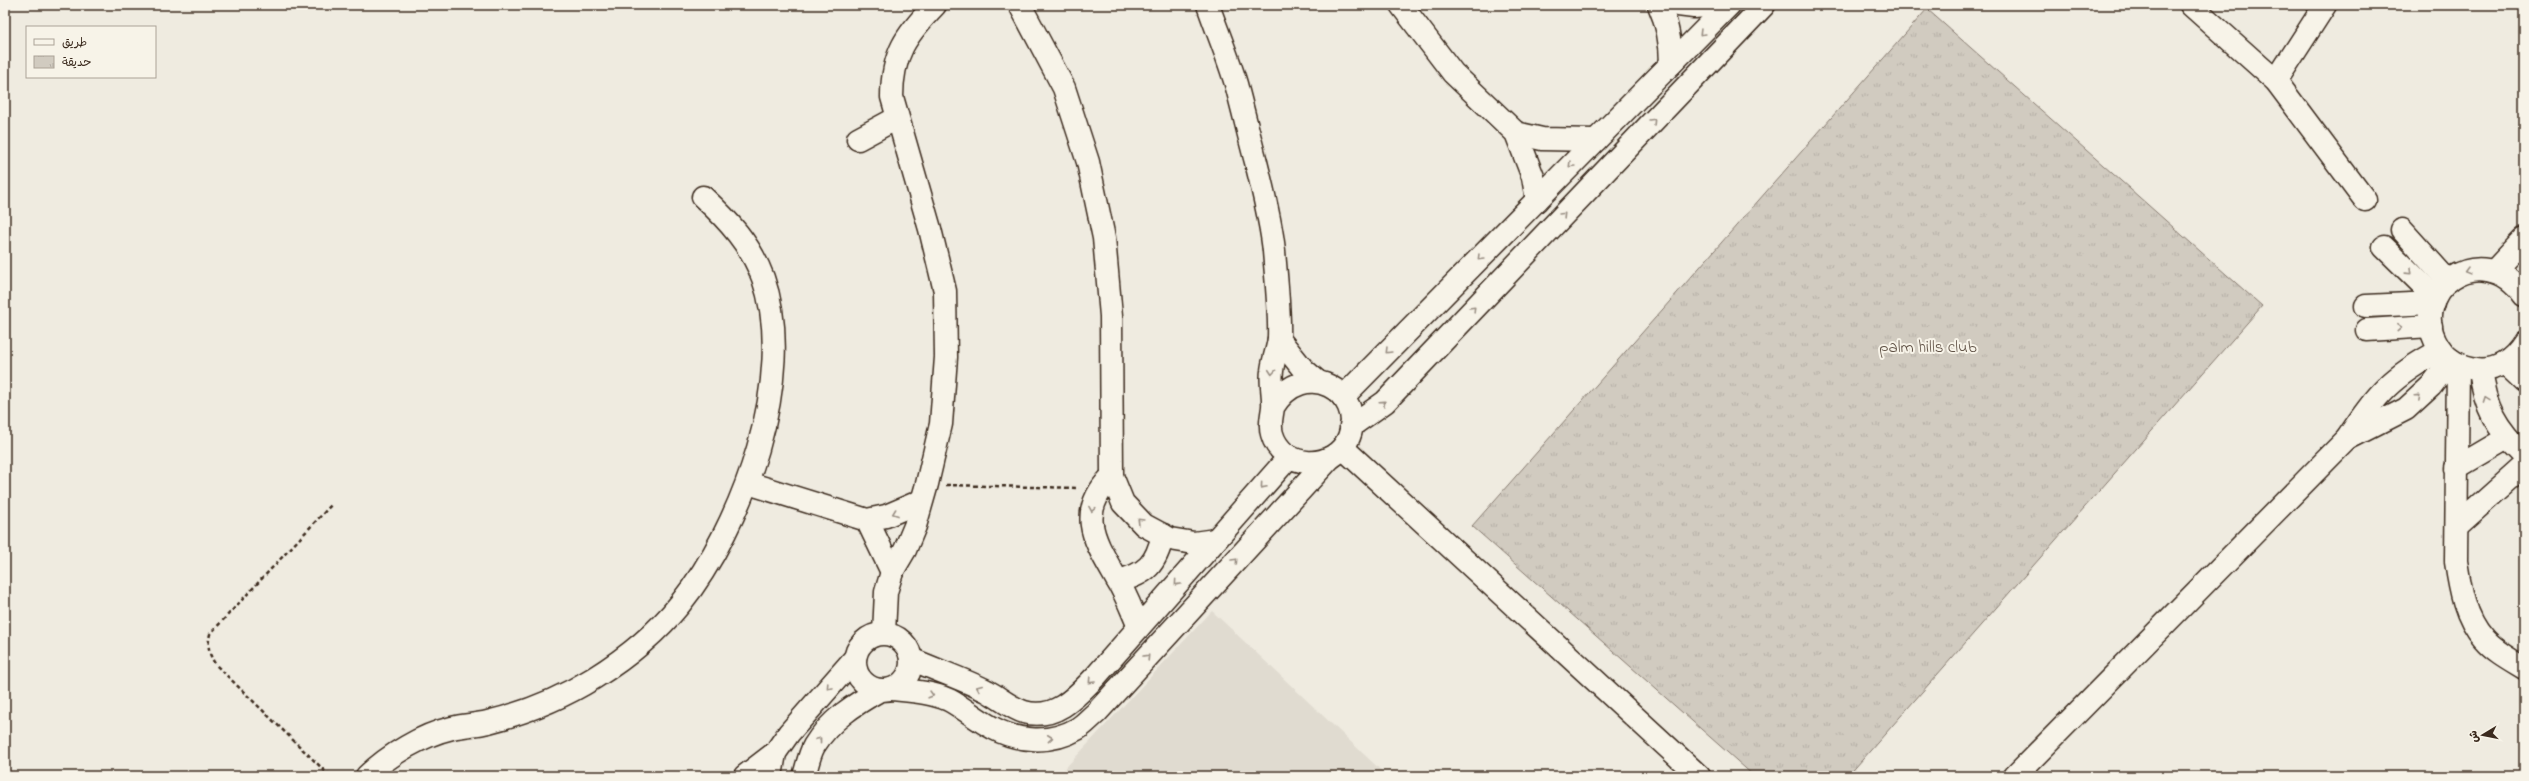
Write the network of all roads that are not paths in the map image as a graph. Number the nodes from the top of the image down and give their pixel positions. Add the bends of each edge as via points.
1 (935, 5) edge
2 (1208, 5) edge
3 (1401, 5) edge
4 (1659, 5) edge
5 (1678, 5) edge
6 (1717, 5) edge
7 (1729, 5) edge
8 (1764, 5) edge
9 (2191, 5) edge
10 (2325, 5) edge
11 (1018, 8) edge
12 (1671, 64) junction
13 (2276, 81) junction
14 (897, 118) junction
15 (1516, 133) junction
16 (858, 139) dead end
17 (1596, 140) junction
18 (703, 197) dead end
19 (1537, 200) junction
20 (2365, 200) dead end
21 (2402, 230) dead end
22 (2524, 239) edge
23 (2384, 247) dead end
24 (2495, 270) junction
25 (2439, 294) junction
26 (2524, 295) edge
27 (2366, 306) dead end
28 (2431, 326) junction
29 (2367, 330) dead end
30 (1279, 339) junction
31 (2524, 343) edge
32 (2450, 358) junction
33 (2505, 363) junction
34 (2480, 370) junction
35 (2524, 381) edge
36 (1317, 382) junction
37 (1343, 397) junction
38 (1273, 407) junction
39 (1351, 426) junction
40 (2507, 438) junction
41 (2348, 439) junction
42 (1336, 453) junction
43 (2524, 455) edge
44 (1289, 457) junction
45 (2524, 466) edge
46 (2456, 468) junction
47 (1106, 482) junction
48 (748, 483) junction
49 (924, 493) junction
50 (867, 520) junction
51 (2456, 526) junction
52 (1163, 535) junction
53 (1215, 540) junction
54 (892, 572) junction
55 (1118, 581) junction
56 (1139, 627) junction
57 (884, 634) junction
58 (855, 658) junction
59 (911, 659) junction
60 (2524, 668) edge
61 (886, 689) junction
62 (775, 753) junction
63 (367, 776) edge
64 (745, 776) edge
65 (771, 776) edge
66 (804, 776) edge
67 (1699, 776) edge
68 (2015, 776) edge

1 - 14 street via 907,36 897,55 892,76 892,97
2 - 30 street via 1236,84 1262,189 1274,249
3 - 15 street via 1453,73
4 - 12 street via 1671,41
5 - 6 street
7 -> 12 street
39 -> 8 street via 1385,402
9 - 13 street
10 - 13 street
11 - 47 street via 1064,88 1088,162 1104,238 1111,316
12 - 17 street
13 - 20 street
14 - 16 street
14 - 49 street via 930,229 945,291 946,358 941,424
15 - 17 street via 1562,141
15 - 19 street via 1530,170
17 -> 19 street
18 - 48 street via 728,220 748,247 763,278 771,311 774,351 762,432
19 -> 37 street
21 - 25 street
22 - 24 street
23 -> 25 street
24 -> 25 street via 2475,269 2460,273
24 - 26 street via 2515,283
25 - 27 street
25 - 28 street
29 -> 28 street
28 - 32 street
30 - 36 street
30 -> 38 street via 1271,372
31 - 33 street
32 - 34 street
41 -> 32 street via 2406,409 2431,386
32 - 41 street via 2417,363 2396,378 2371,402
32 - 46 street
33 - 34 street
33 - 35 street
40 -> 34 street via 2491,414 2482,391
36 - 37 street via 1331,387
36 - 38 street via 1303,382 1291,386 1280,395
37 - 39 street via 1350,410
38 - 44 street via 1270,420 1272,434 1278,447
39 - 42 street via 1349,437
40 - 43 street
40 - 46 street
41 - 68 street
42 - 44 street via 1317,463 1302,462
61 -> 42 street via 921,692 948,700 992,728 1011,736 1031,740 1055,738 1078,729 1096,713
42 - 67 street
44 -> 53 street
45 - 51 street
46 - 51 street
52 -> 47 street via 1144,525
47 -> 55 street via 1093,503 1091,519 1093,535 1099,550
48 - 50 street
48 - 63 street via 703,573 669,616 624,658 592,680 522,711 487,722 450,728 422,740 395,755
49 -> 50 street via 886,516
49 - 54 street via 905,550
50 - 54 street
51 - 60 street via 2460,589 2469,615 2484,639
52 - 53 street via 1170,539 1194,543
52 - 55 street via 1159,552 1150,567 1135,577
53 -> 56 street
54 - 57 street via 884,613
55 - 56 street
56 -> 59 street via 1076,697 1061,708 1043,714 1025,712 988,692
57 - 58 street via 868,638
57 - 59 street via 900,639 910,651
58 - 61 street via 855,666 862,680 867,685
58 -> 62 street via 820,696
59 - 61 street via 907,678
66 -> 61 street via 814,747 831,725 854,704
62 - 64 street
62 - 65 street

